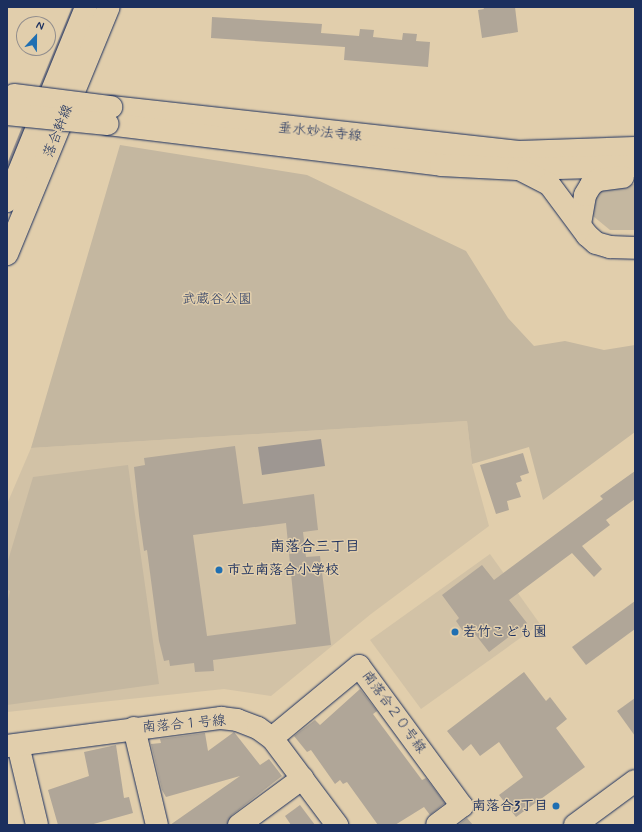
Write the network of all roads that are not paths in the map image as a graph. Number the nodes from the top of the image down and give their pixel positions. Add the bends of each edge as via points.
1 (86, 7) edge
2 (109, 7) edge
3 (9, 101) edge
4 (109, 116) junction
5 (635, 144) edge
6 (635, 148) edge
7 (613, 149) junction
8 (635, 166) edge
9 (518, 169) junction
10 (635, 176) edge
11 (7, 201) edge
12 (580, 224) junction
13 (635, 248) edge
14 (7, 254) edge
15 (134, 728) junction
16 (272, 738) junction
17 (13, 745) edge
18 (302, 778) junction
19 (635, 781) edge
20 (37, 825) edge
21 (157, 825) edge
22 (239, 825) edge
23 (337, 825) edge
24 (437, 825) edge
25 (575, 825) edge

1 - 11 street, 落合幹線
2 - 14 street, 落合幹線
3 - 4 street, 垂水妙法寺線, bridge
4 - 7 street, 垂水妙法寺線 via 519,152
4 - 9 street, 垂水妙法寺線 via 434,164
5 - 7 street
6 - 7 street, 垂水妙法寺線
8 - 9 street, 垂水妙法寺線
9 - 12 street via 549,184
10 - 12 street via 605,179 591,185 585,196
12 - 13 street via 596,243 610,247
15 - 16 street, 南落合１号線 via 221,718 245,722
15 - 17 street, 南落合１号線
15 - 21 street
16 - 18 street, 南落合１号線
16 - 24 street, 南落合２０号線 via 359,666 462,806
17 - 20 street
18 - 22 street
18 - 23 street, 南落合１号線
19 - 25 street

